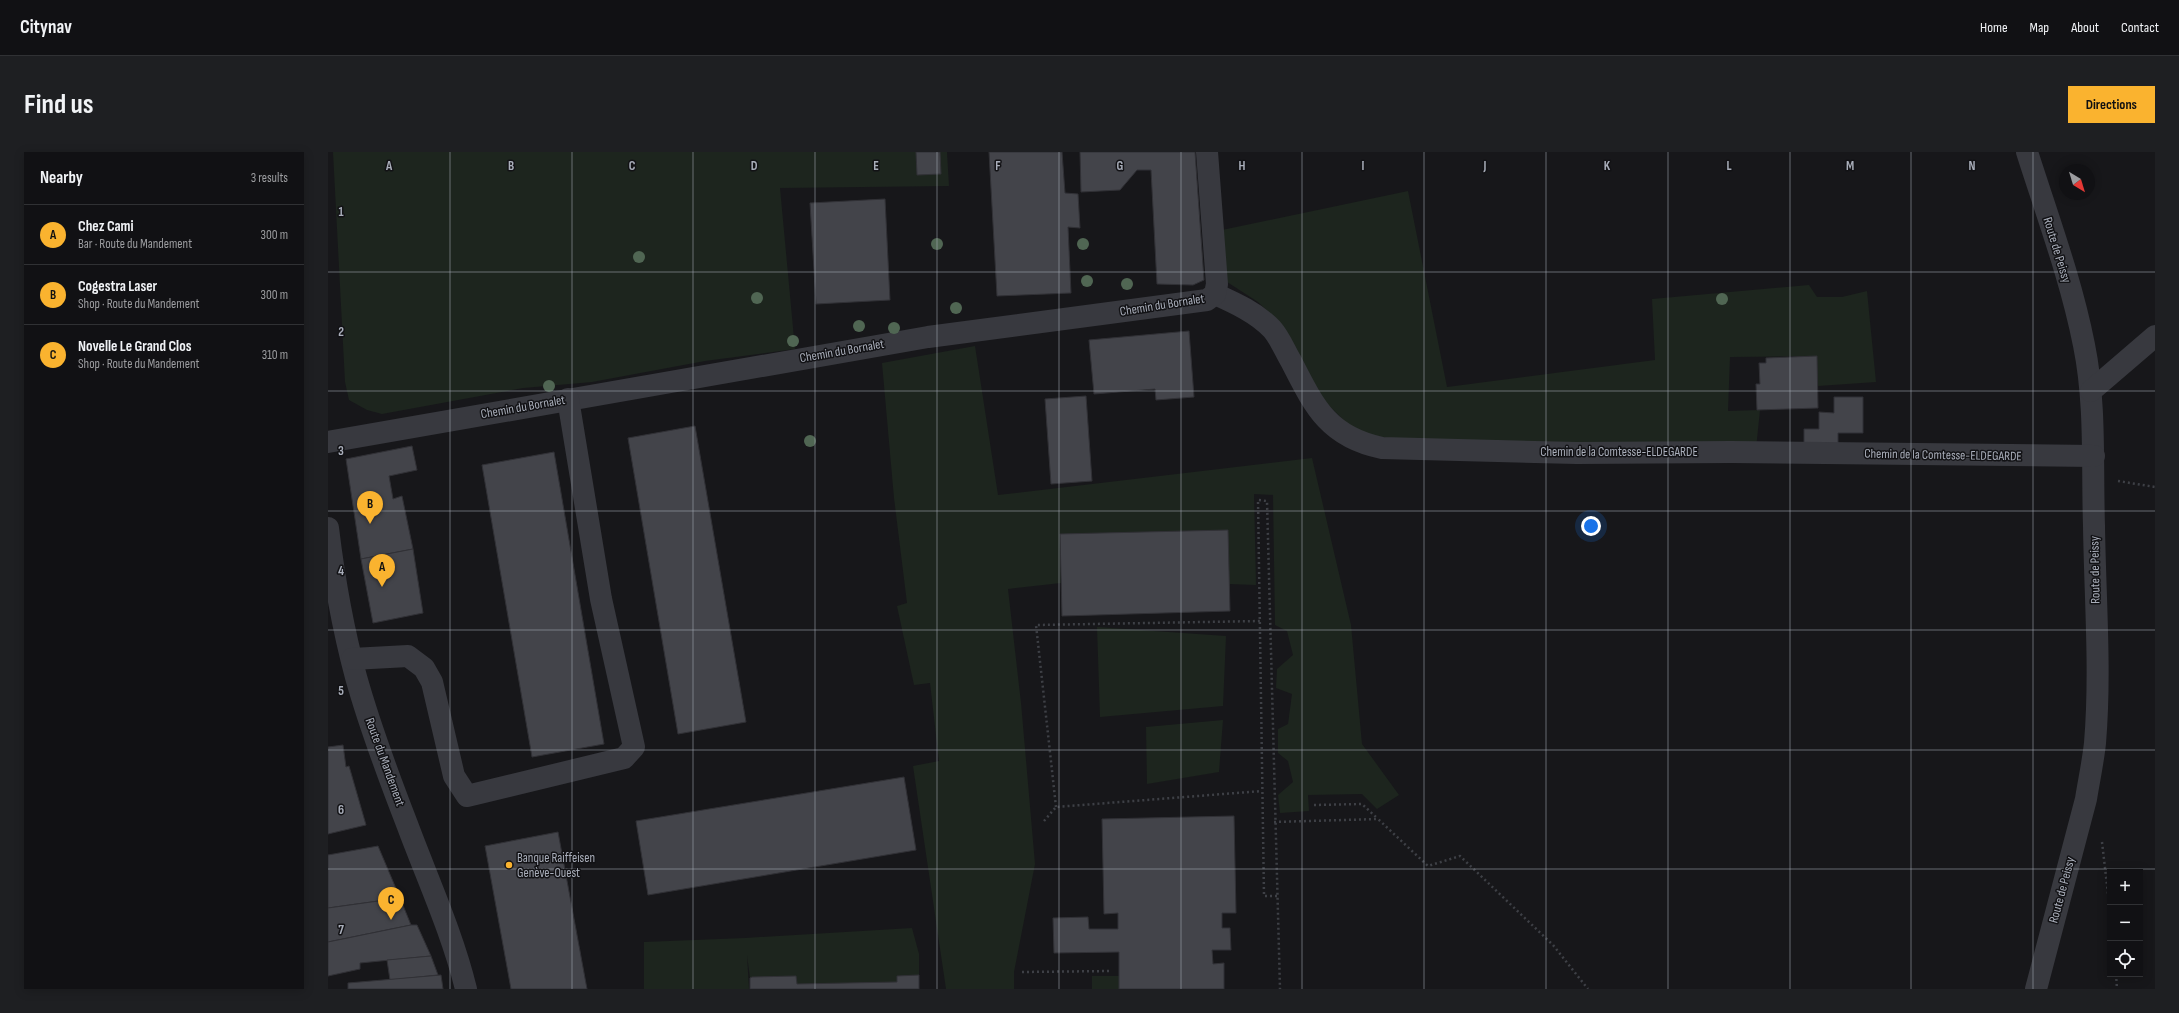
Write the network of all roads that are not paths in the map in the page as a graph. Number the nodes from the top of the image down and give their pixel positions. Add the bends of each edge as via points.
1 (1207, 152) edge
2 (2026, 152) edge
3 (1215, 294) junction
4 (2155, 336) edge
5 (2091, 391) junction
6 (568, 399) junction
7 (328, 442) edge
8 (2093, 466) junction
9 (328, 528) edge
10 (352, 659) junction
11 (466, 989) edge
12 (2036, 989) edge

1 - 3 street, Chemin du Bornalet via 1218,284
2 - 5 street, Route de Peissy via 2075,307
3 - 6 street, Chemin du Bornalet via 1207,300 928,337
3 - 8 street, Chemin de la Comtesse-ELDEGARDE via 1262,319 1273,330 1312,402 1332,426 1352,439 1382,448 1747,452
4 - 5 street
5 - 8 street, Route de Peissy
6 - 7 street, Chemin du Bornalet
6 - 10 street via 601,599 634,747 624,758 467,796 454,776 434,689 424,668 408,656
8 - 12 street, Route de Peissy via 2095,744 2086,799
9 - 10 street, Route du Mandement
10 - 11 street, Route du Mandement via 387,770 446,925

